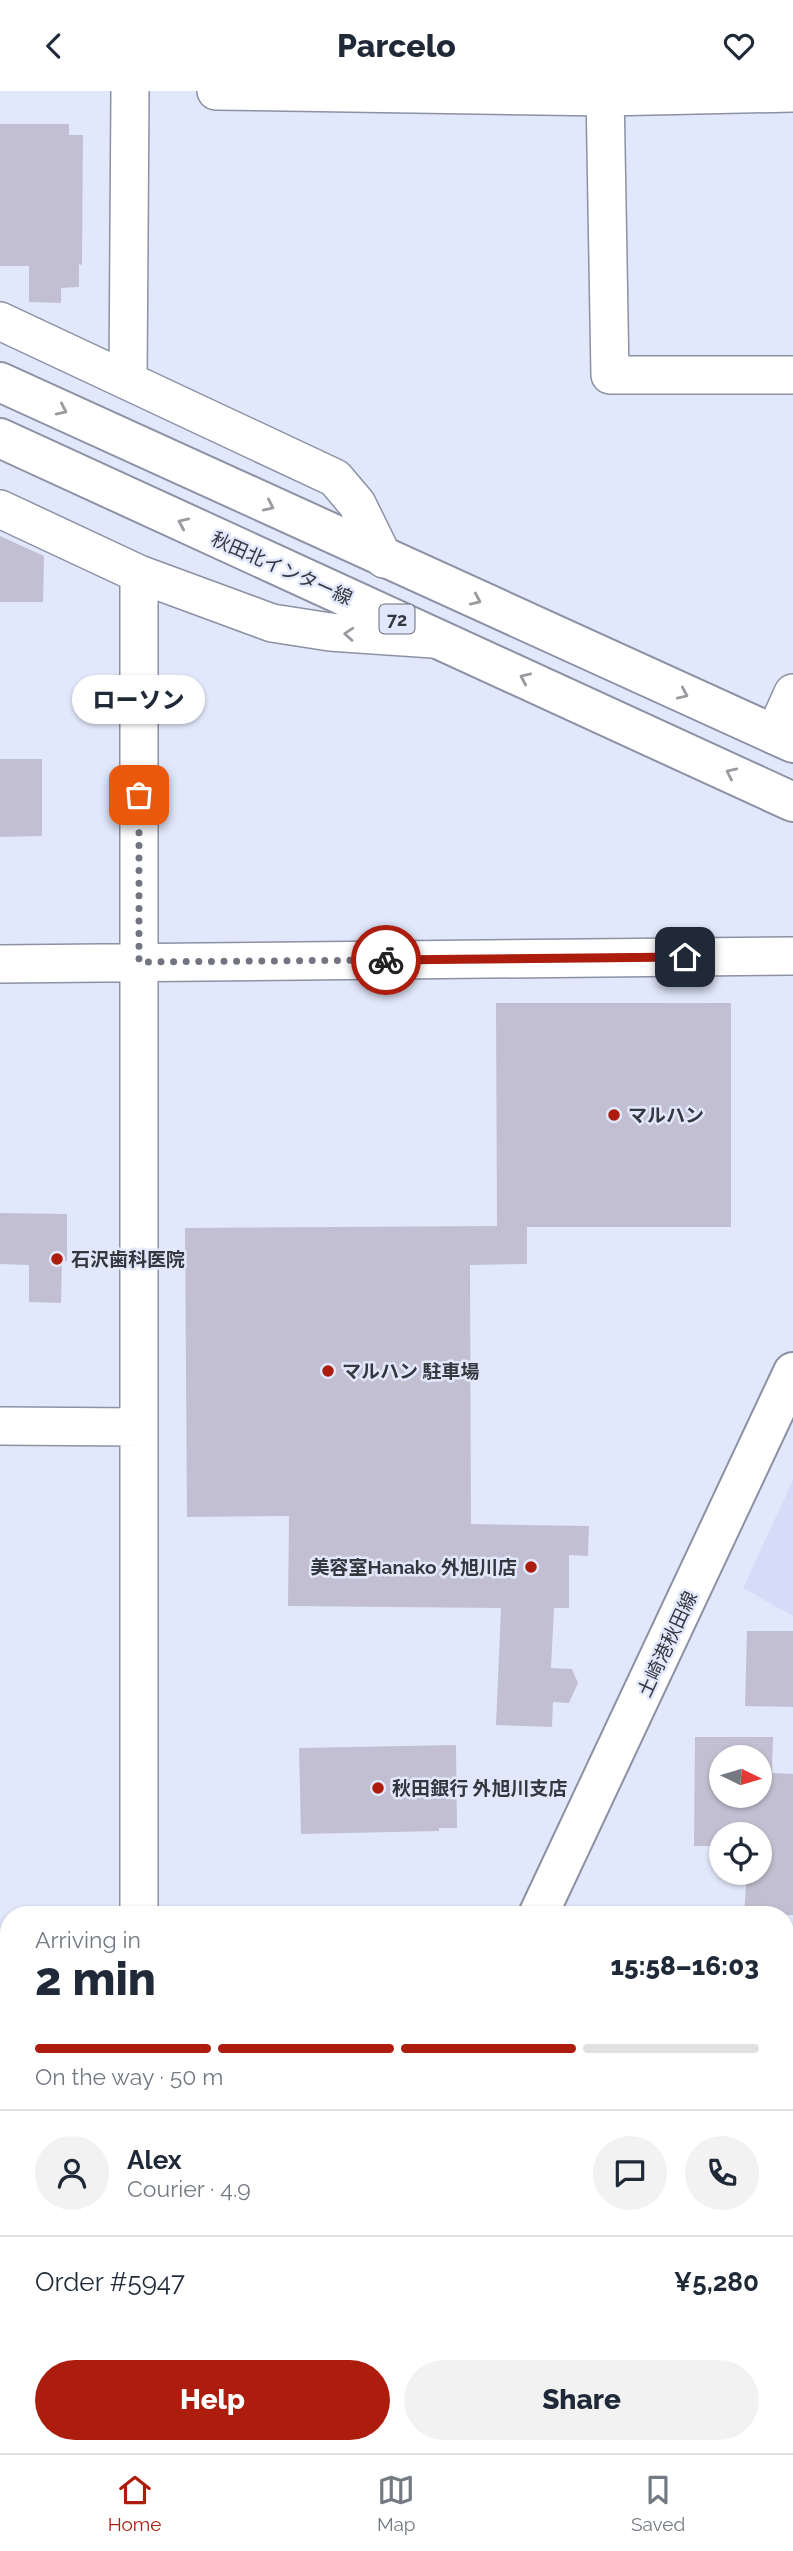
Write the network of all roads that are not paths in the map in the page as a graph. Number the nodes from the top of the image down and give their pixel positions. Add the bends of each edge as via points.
1 (130, 91) edge
2 (216, 91) edge
3 (793, 93) edge
4 (606, 94) edge
5 (0, 321) edge
6 (793, 375) edge
7 (128, 380) junction
8 (0, 382) edge
9 (0, 438) edge
10 (0, 509) edge
11 (384, 559) junction
12 (139, 574) junction
13 (302, 576) junction
14 (272, 623) junction
15 (442, 640) junction
16 (793, 692) edge
17 (784, 739) edge
18 (793, 802) edge
19 (793, 956) edge
20 (139, 962) junction
21 (0, 964) edge
22 (793, 1372) edge
23 (0, 1426) edge
24 (139, 1427) junction
25 (139, 1906) edge
26 (542, 1906) edge

1 - 7 street
2 - 4 street
3 - 4 street
4 - 6 street via 610,375
5 - 7 street
7 - 11 street via 335,478 357,504
8 -> 11 main road
13 -> 9 main road, 秋田北インター線 / 72
10 - 12 street
11 -> 17 main road
12 - 14 street
12 - 20 street
13 - 14 street
13 - 15 main road, 秋田北インター線 / 72
15 -> 14 street
18 -> 15 main road, 秋田北インター線 / 72
16 - 17 street
19 - 20 street
20 - 21 street
20 - 24 street
22 - 26 main road, 土崎港秋田線
23 - 24 street
24 - 25 street

